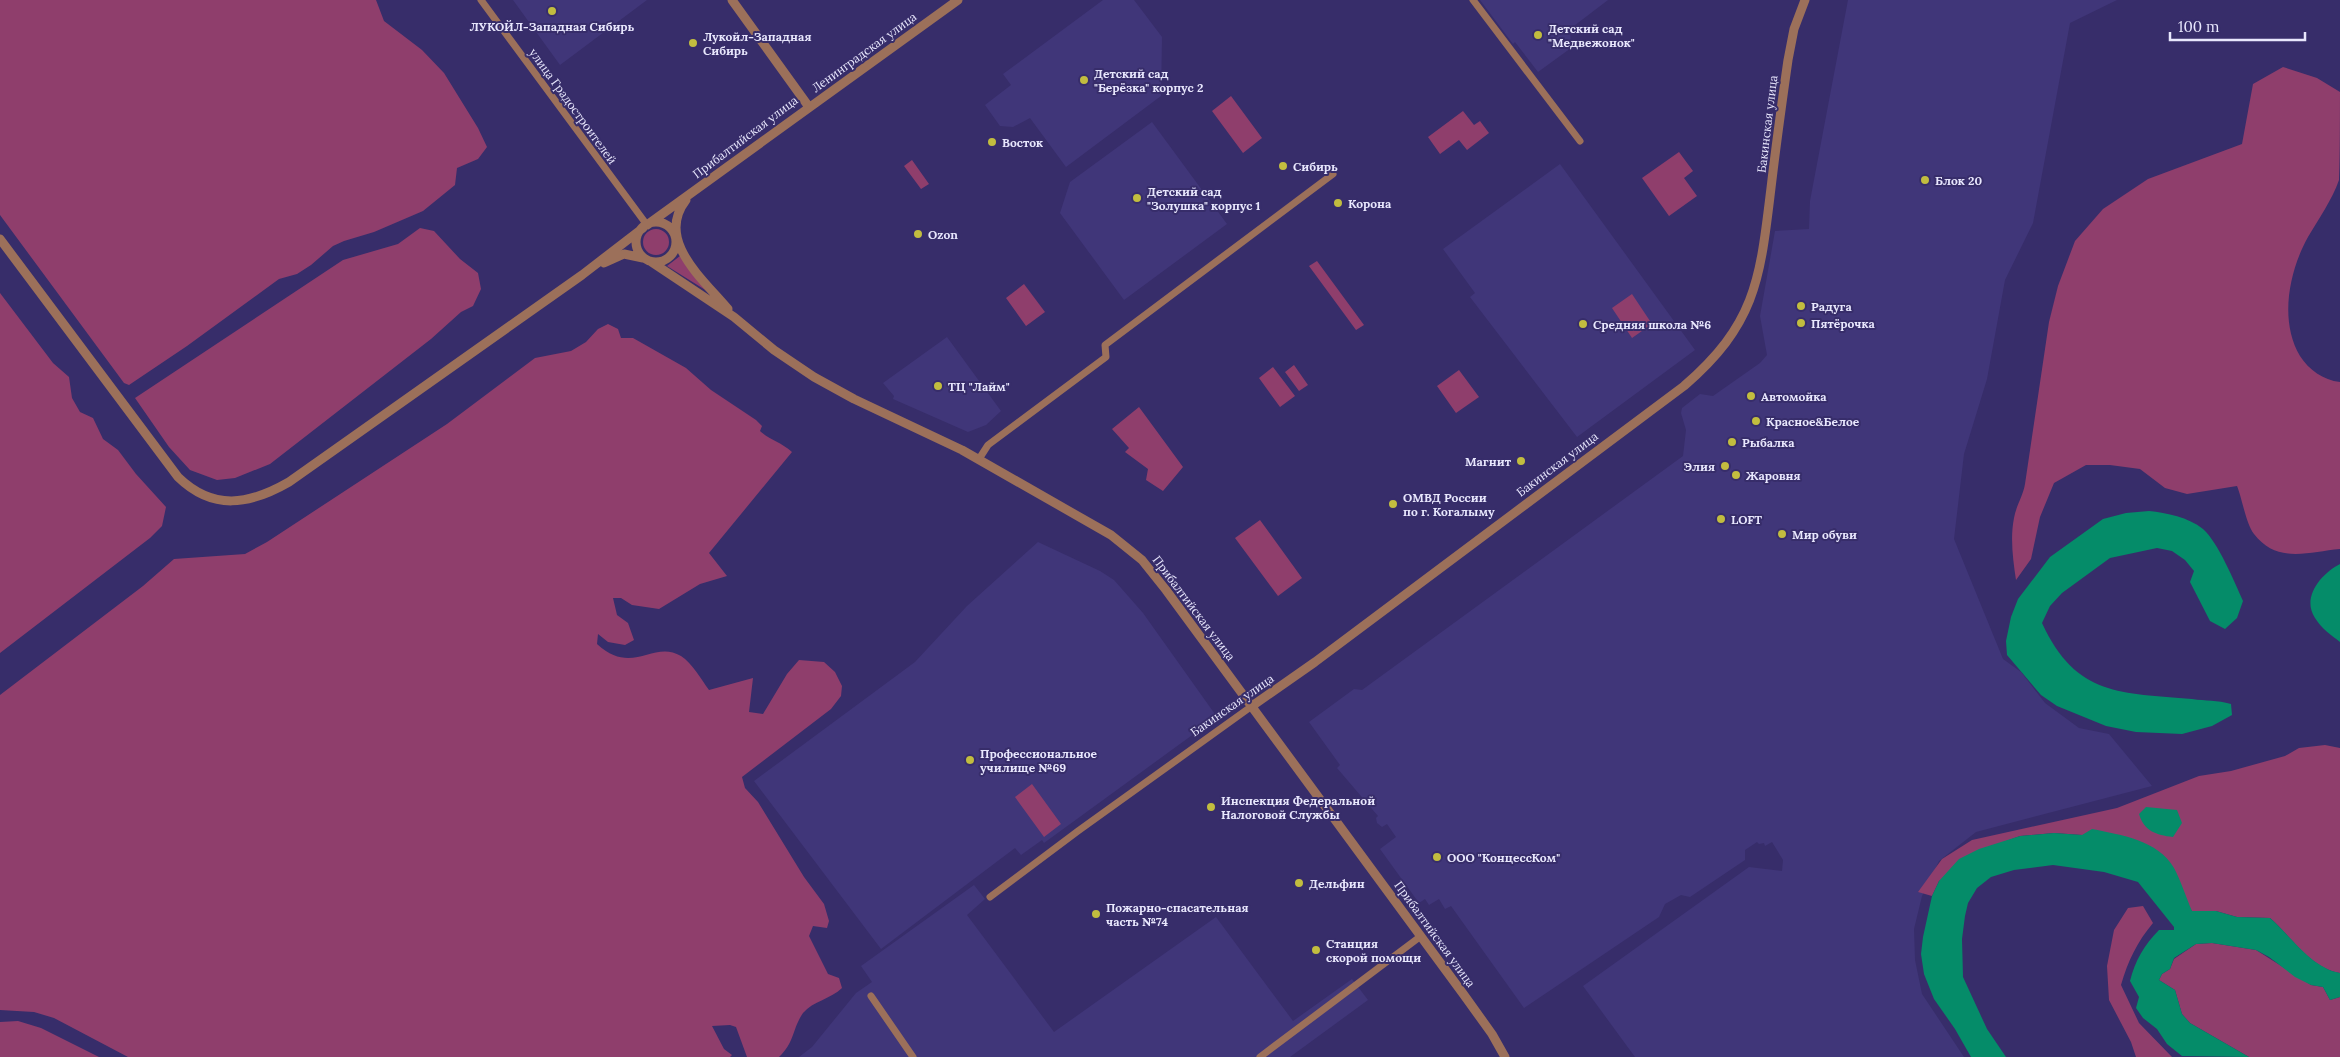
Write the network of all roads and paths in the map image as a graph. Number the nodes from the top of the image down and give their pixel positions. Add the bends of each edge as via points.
1 (481, 0) edge
2 (732, 0) edge
3 (958, 0) edge
4 (1472, 0) edge
5 (1805, 0) edge
6 (809, 107) junction
7 (1580, 141) dead end
8 (1333, 174) dead end
9 (689, 195) junction
10 (645, 226) junction
11 (0, 239) edge
12 (676, 240) junction
13 (648, 260) junction
14 (582, 275) junction
15 (717, 302) junction
16 (979, 459) junction
17 (1252, 706) junction
18 (990, 897) dead end
19 (1421, 936) junction
20 (871, 996) dead end
21 (913, 1057) edge
22 (1260, 1057) edge
23 (1505, 1057) edge

1 - 10 street, улица Градостроителей
2 - 6 street, Прибалтийская улица
3 - 6 street, Ленинградская улица
4 - 7 street
5 - 17 street, Бакинская улица via 1794,29 1788,60 1759,272 1746,311 1725,344 1684,386
6 - 9 street, Прибалтийская улица
8 - 16 street via 1105,344 1106,357 988,445
9 - 10 street, Прибалтийская улица
9 - 12 street, Прибалтийская улица via 675,218
10 - 12 street via 665,225
10 - 13 street via 638,235 637,245 640,254
10 - 14 street, Прибалтийская улица
11 - 14 street via 178,477 203,495 233,501 261,496 289,482
12 - 13 street via 675,250 669,258 659,262
12 - 15 street, Прибалтийская улица
13 - 14 street via 624,254
13 - 15 street, Прибалтийская улица
15 - 16 street, Прибалтийская улица via 774,350 814,377
16 - 17 street, Прибалтийская улица via 1127,546 1153,572
17 - 18 street, Бакинская улица
17 - 19 street, Прибалтийская улица
19 - 22 street
19 - 23 street, Прибалтийская улица via 1481,1018
20 - 21 street

